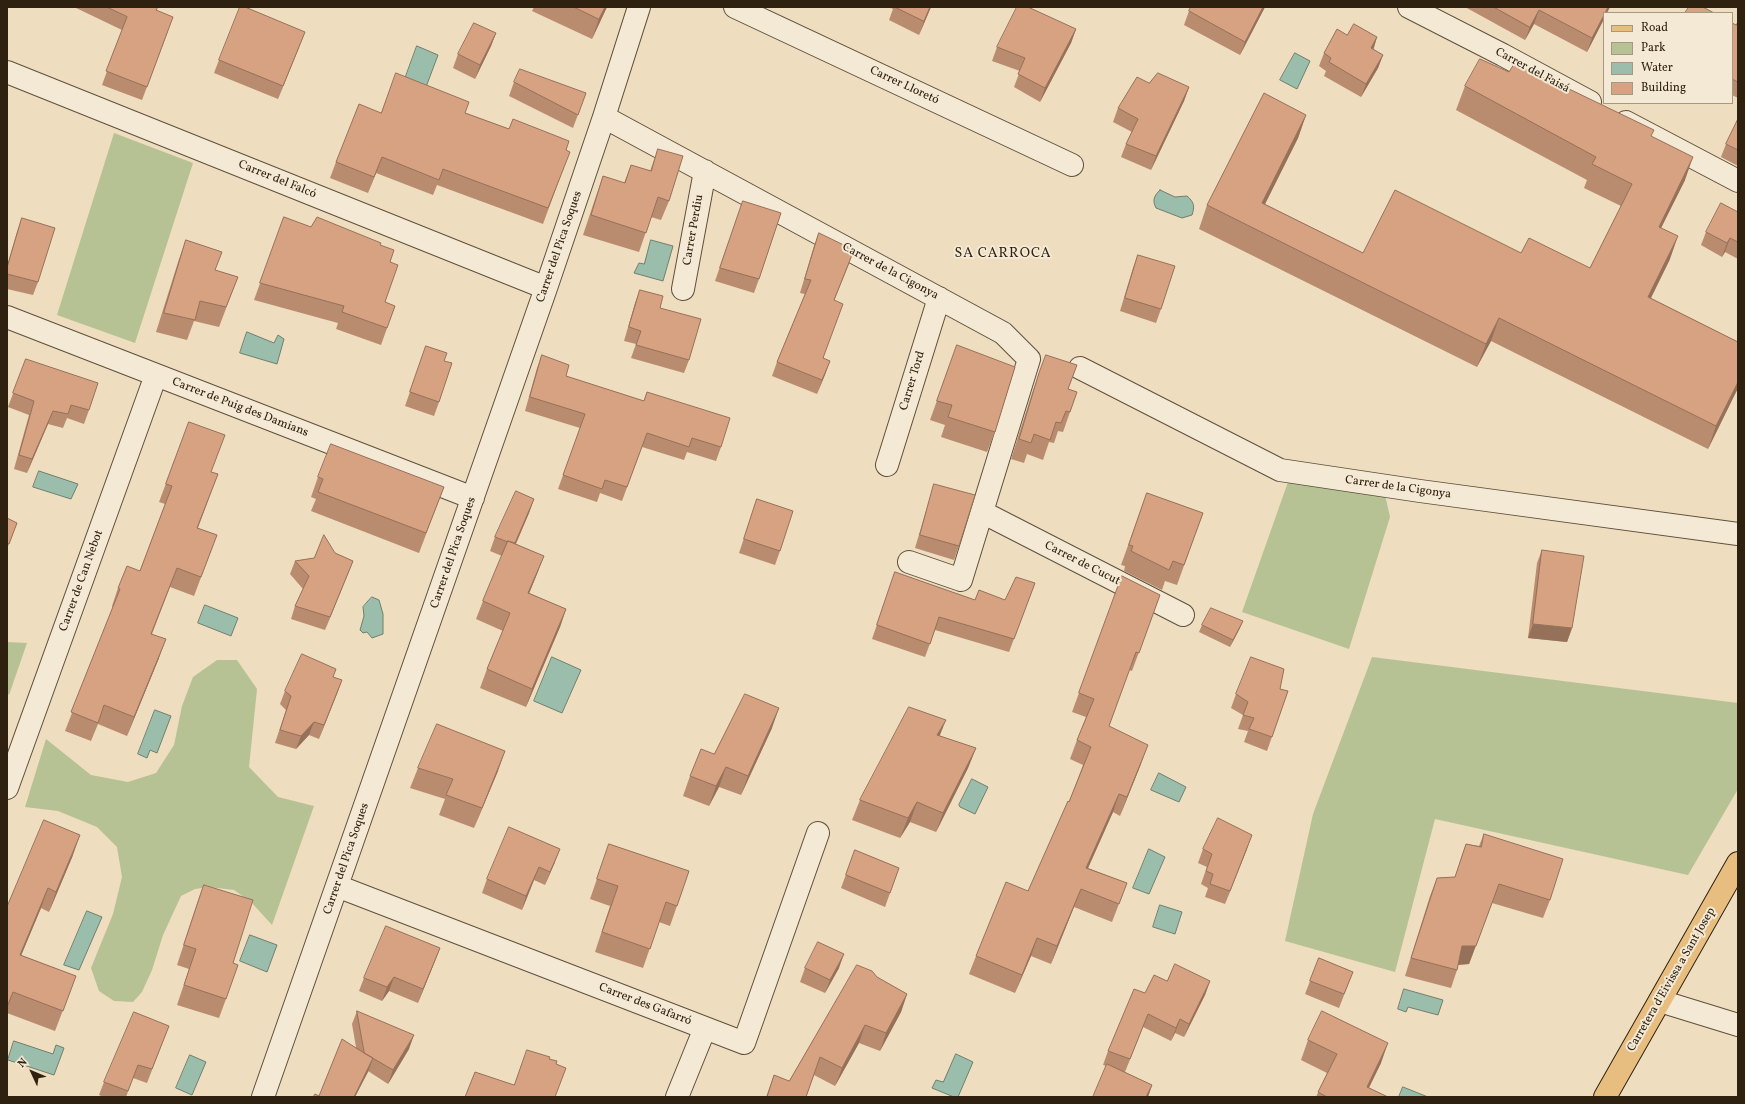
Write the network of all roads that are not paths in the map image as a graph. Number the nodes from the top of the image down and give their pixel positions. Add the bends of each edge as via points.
1 (639, 7) edge
2 (736, 7) edge
3 (1409, 7) edge
4 (7, 72) edge
5 (604, 117) junction
6 (1072, 165) dead end
7 (705, 171) junction
8 (1738, 181) edge
9 (546, 288) junction
10 (683, 289) dead end
11 (939, 298) junction
12 (7, 317) edge
13 (1080, 368) dead end
14 (156, 375) junction
15 (887, 464) dead end
16 (473, 498) junction
17 (982, 512) junction
18 (1738, 534) edge
19 (909, 562) dead end
20 (1183, 615) dead end
21 (7, 788) edge
22 (818, 833) dead end
23 (1738, 863) edge
24 (337, 886) junction
25 (1660, 1001) junction
26 (1738, 1026) edge
27 (705, 1028) junction
28 (263, 1097) edge
29 (677, 1097) edge
30 (1605, 1097) edge

1 - 5 street, Carrer del Pica Soques
2 - 6 street, Carrer Lloretó
3 - 8 street, Carrer del Faisá
4 - 9 street, Carrer del Falcó
5 - 7 street, Carrer de la Cigonya
5 - 9 street, Carrer del Pica Soques
7 - 10 street, Carrer Perdiu
7 - 11 street, Carrer de la Cigonya
9 - 16 street, Carrer del Pica Soques
11 - 15 street, Carrer Tord
11 - 17 street, Carrer de la Cigonya via 1003,333 1029,359
12 - 14 street, Carrer de Puig des Damians
13 - 18 street, Carrer de la Cigonya via 1280,470
14 - 16 street, Carrer de Puig des Damians
14 - 21 street, Carrer de Can Nebot
16 - 24 street, Carrer del Pica Soques
17 - 19 street via 961,580
17 - 20 street, Carrer de Cucut
22 - 27 street, Carrer des Gafarró via 744,1044
23 - 25 main road, Carretera d'Eivissa a Sant Josep
24 - 27 street, Carrer des Gafarró
24 - 28 street, Carrer del Pica Soques
25 - 26 street
25 - 30 main road, Carretera d'Eivissa a Sant Josep
27 - 29 street

